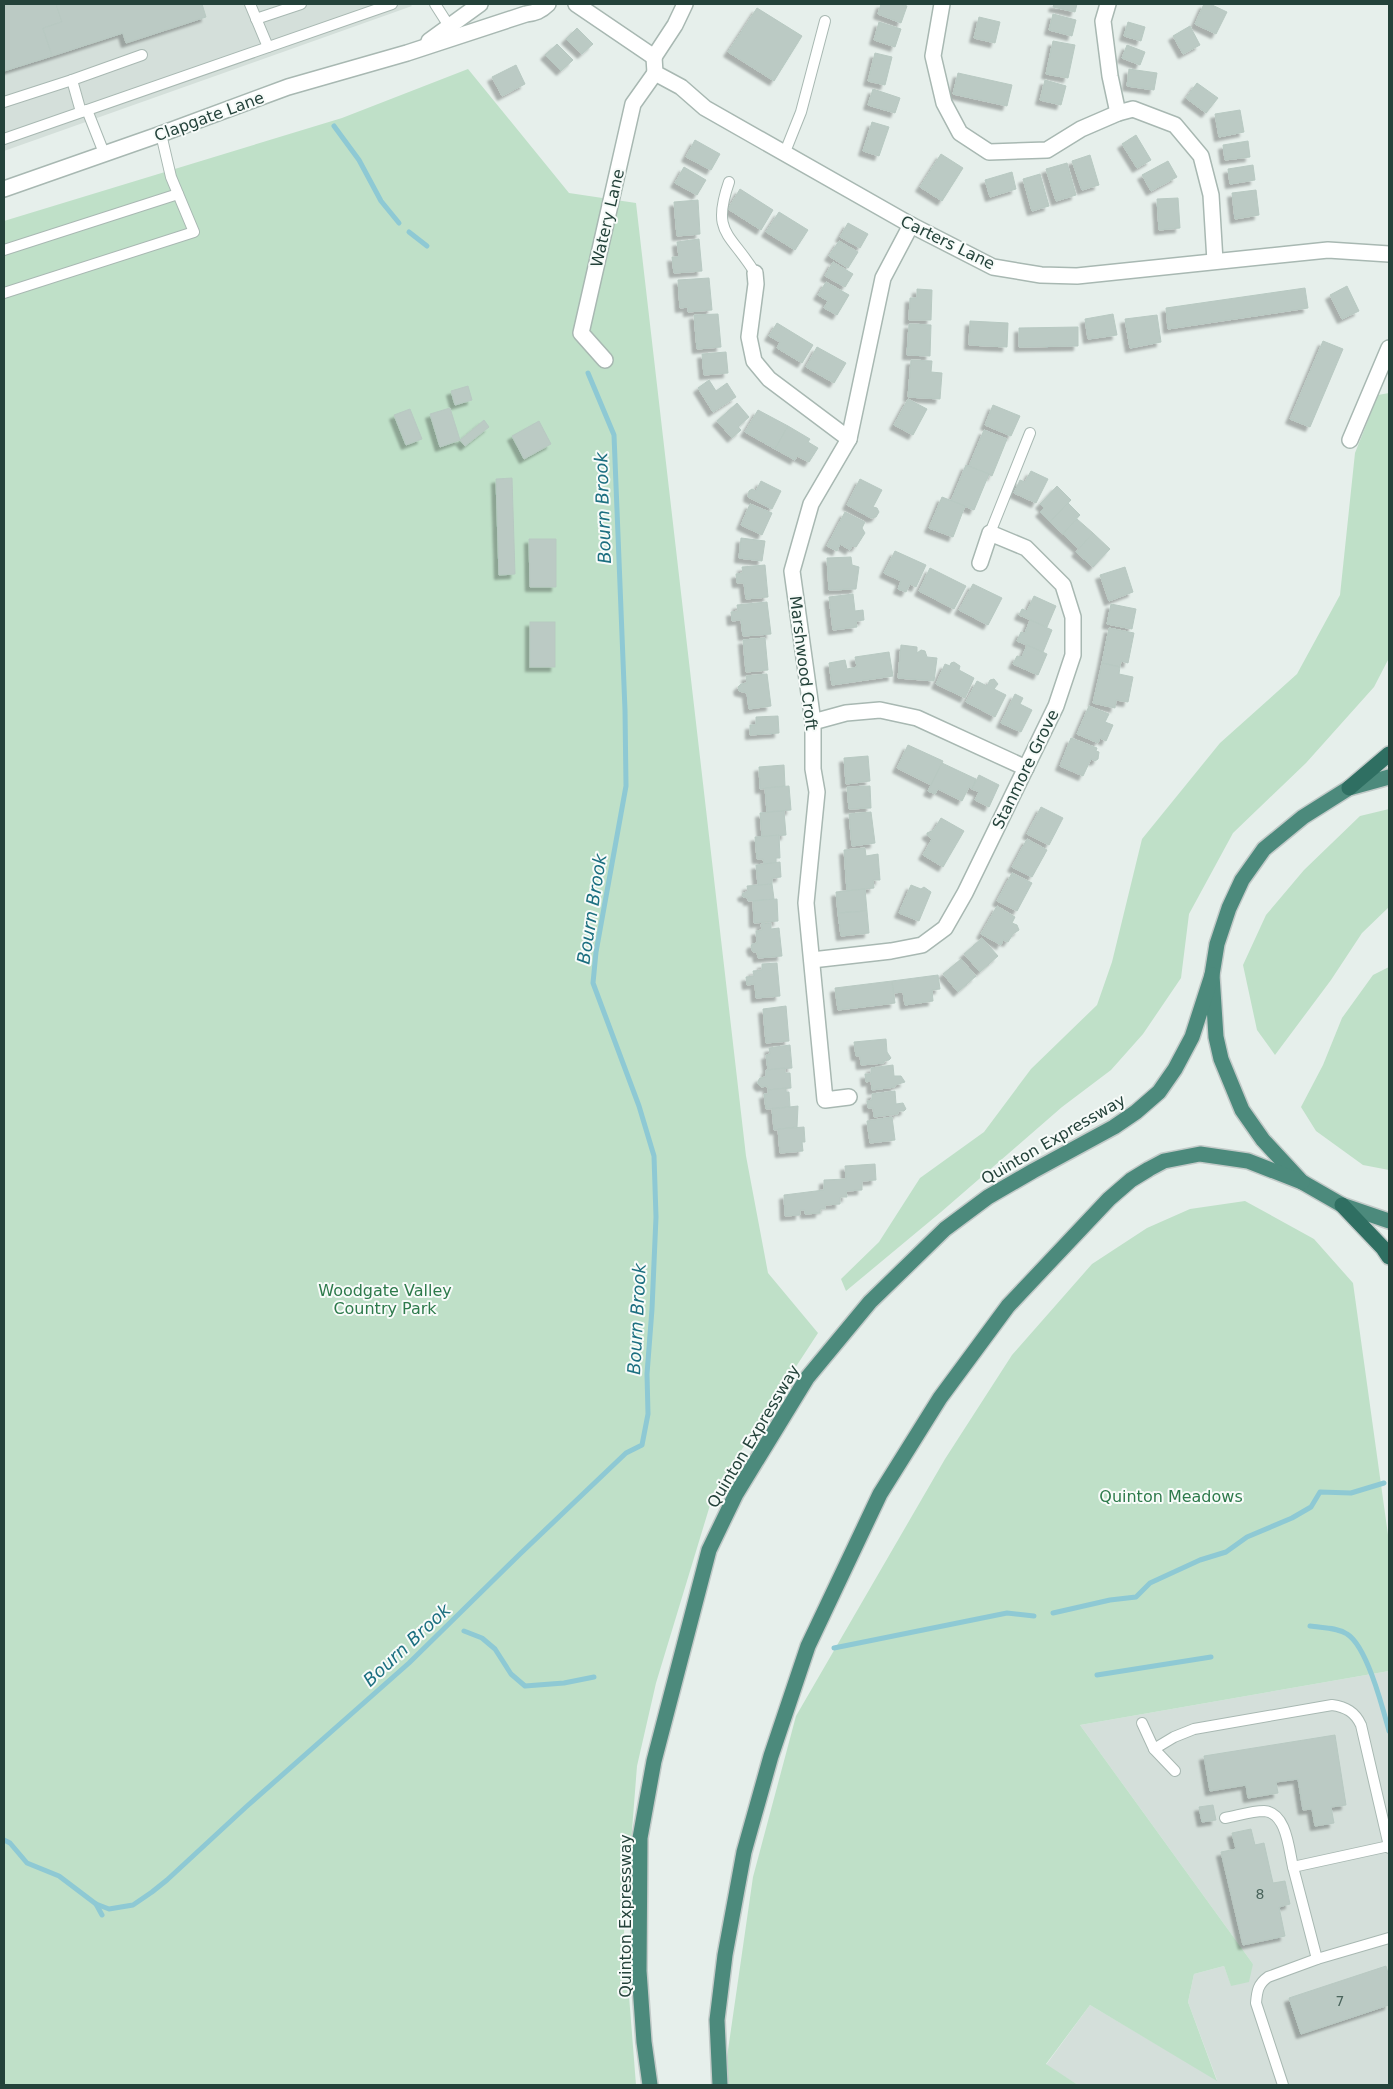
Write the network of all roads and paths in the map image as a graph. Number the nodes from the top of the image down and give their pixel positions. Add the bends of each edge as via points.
1 (250, 4) edge
2 (301, 4) edge
3 (392, 4) edge
4 (435, 4) edge
5 (480, 4) edge
6 (512, 4) edge
7 (548, 4) edge
8 (576, 4) edge
9 (685, 4) edge
10 (942, 4) edge
11 (1108, 4) edge
12 (376, 6) edge
13 (526, 14) junction
14 (256, 19) junction
15 (825, 21) dead end
16 (449, 26) junction
17 (268, 46) junction
18 (416, 50) junction
19 (142, 55) dead end
20 (654, 56) junction
21 (655, 73) junction
22 (72, 80) junction
23 (4, 102) edge
24 (84, 111) junction
25 (1118, 113) junction
26 (160, 134) junction
27 (4, 139) edge
28 (785, 152) junction
29 (104, 153) junction
30 (728, 182) dead end
31 (4, 189) edge
32 (178, 194) junction
33 (911, 225) junction
34 (4, 250) edge
35 (1389, 254) edge
36 (1215, 261) junction
37 (755, 273) joint
38 (4, 293) edge
39 (1389, 348) edge
40 (605, 360) dead end
41 (1030, 433) dead end
42 (849, 439) junction
43 (1350, 440) dead end
44 (990, 533) junction
45 (980, 563) dead end
46 (813, 722) junction
47 (1389, 754) edge
48 (1026, 768) junction
49 (1389, 777) edge
50 (1349, 788) junction
51 (812, 960) junction
52 (1212, 975) junction
53 (849, 1097) dead end
54 (1302, 1182) junction
55 (1342, 1205) junction
56 (1389, 1221) edge
57 (1389, 1257) edge
58 (1142, 1723) dead end
59 (1154, 1748) junction
60 (1175, 1771) dead end
61 (1225, 1818) dead end
62 (1389, 1847) edge
63 (1293, 1867) junction
64 (1389, 1938) edge
65 (1317, 1959) junction
66 (650, 2085) edge
67 (720, 2085) edge
68 (1283, 2085) edge

1 - 14 lane
2 - 14 lane
3 - 12 lane
4 - 16 lane
5 - 16 street, Clapgate Lane
6 - 13 street
7 - 13 street, Clapgate Lane via 543,10
8 - 20 street
9 - 20 street
10 - 25 street via 933,56 944,103 960,133 989,152 1047,150
11 - 25 street via 1102,21
12 - 17 lane
13 - 18 street, Clapgate Lane
14 - 17 lane
15 - 28 lane via 801,112
16 - 18 street, Clapgate Lane
17 - 24 lane
18 - 26 street, Clapgate Lane via 288,87
19 - 22 lane
20 - 21 street
21 - 28 street, Carters Lane via 681,87 705,108
21 - 40 street, Watery Lane via 633,104 580,333
22 - 23 lane
22 - 24 lane
24 - 27 lane
24 - 29 lane
25 - 36 street via 1133,109 1175,126 1201,156 1211,195
26 - 29 street, Clapgate Lane
26 - 32 lane
28 - 33 street, Carters Lane
29 - 31 street, Clapgate Lane
30 - 37 lane via 720,218 733,245
32 - 34 lane
32 - 38 lane via 194,232
33 - 36 street, Carters Lane via 992,267 1041,275 1077,276
33 - 42 street, Marshwood Croft via 883,278
35 - 36 street, Carters Lane via 1328,250
37 - 42 street via 749,337 754,361 769,379
39 - 43 street
41 - 44 lane
42 - 46 street, Marshwood Croft via 811,504 792,571
44 - 45 street
44 - 48 street, Stanmore Grove via 1026,548 1063,584 1073,617 1073,655 1056,706
46 - 48 street via 846,713 880,710 917,718
46 - 51 street, Marshwood Croft via 813,768 817,792 806,903
47 - 50 highway
48 - 51 street, Stanmore Grove via 945,928 922,945
49 - 50 highway
50 - 52 highway via 1303,817 1264,849 1247,872 1229,908 1217,944
51 - 53 street, Marshwood Croft via 825,1100
52 - 54 highway via 1216,1038 1232,1088 1242,1110 1263,1140
52 - 66 highway, Quinton Expressway via 1192,1037 1158,1092 1114,1127 988,1197 945,1229 870,1302 806,1378 736,1494 708,1550 654,1762 640,1838 640,1971
54 - 55 highway
54 - 67 highway via 1248,1161 1200,1154 1149,1169 1109,1199 1008,1306 940,1398 880,1494 808,1646 771,1756 744,1852 725,1955 717,2020
55 - 56 highway
55 - 57 highway
58 - 59 lane
59 - 60 lane
59 - 62 lane via 1194,1729 1332,1705 1343,1706 1356,1715 1361,1725
61 - 63 lane via 1264,1811 1276,1816 1284,1828
62 - 63 lane
63 - 65 lane
64 - 65 lane
65 - 68 lane via 1268,1977 1257,1991 1256,2003

